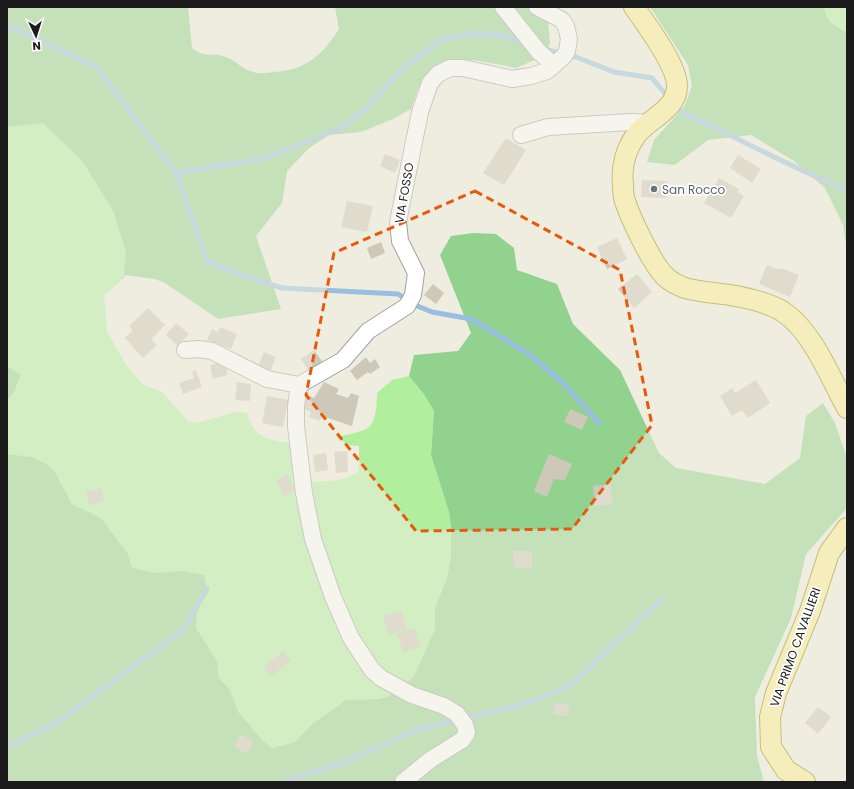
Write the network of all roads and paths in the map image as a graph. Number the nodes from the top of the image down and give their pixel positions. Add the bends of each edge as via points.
1 (503, 7) edge
2 (537, 7) edge
3 (634, 7) edge
4 (554, 65) junction
5 (648, 123) junction
6 (521, 135) dead end
7 (185, 350) dead end
8 (299, 385) junction
9 (847, 408) edge
10 (847, 528) edge
11 (403, 782) edge
12 (805, 782) edge

1 - 4 street via 539,52
2 - 4 street, VIA FOSSO via 562,20 568,32 567,51
3 - 5 main road via 658,42 677,85 676,96 667,109
4 - 8 street, VIA FOSSO via 540,74 521,79 457,67 444,70 433,78 420,112 398,222 400,241 416,273 413,295 407,306 368,332 343,360
5 - 6 street via 548,127
5 - 9 main road via 636,136 626,155 622,174 624,202 666,278 685,288 766,303 782,311 802,329
7 - 8 street via 212,351 267,379
8 - 11 street via 296,426 304,493 313,539 333,597 351,638 372,670 381,678 412,695 450,710 465,725 467,733 462,740 430,760
10 - 12 main road, VIA PRIMO CAVALLIERI via 829,553 810,611 776,693 770,717 771,747 786,770

